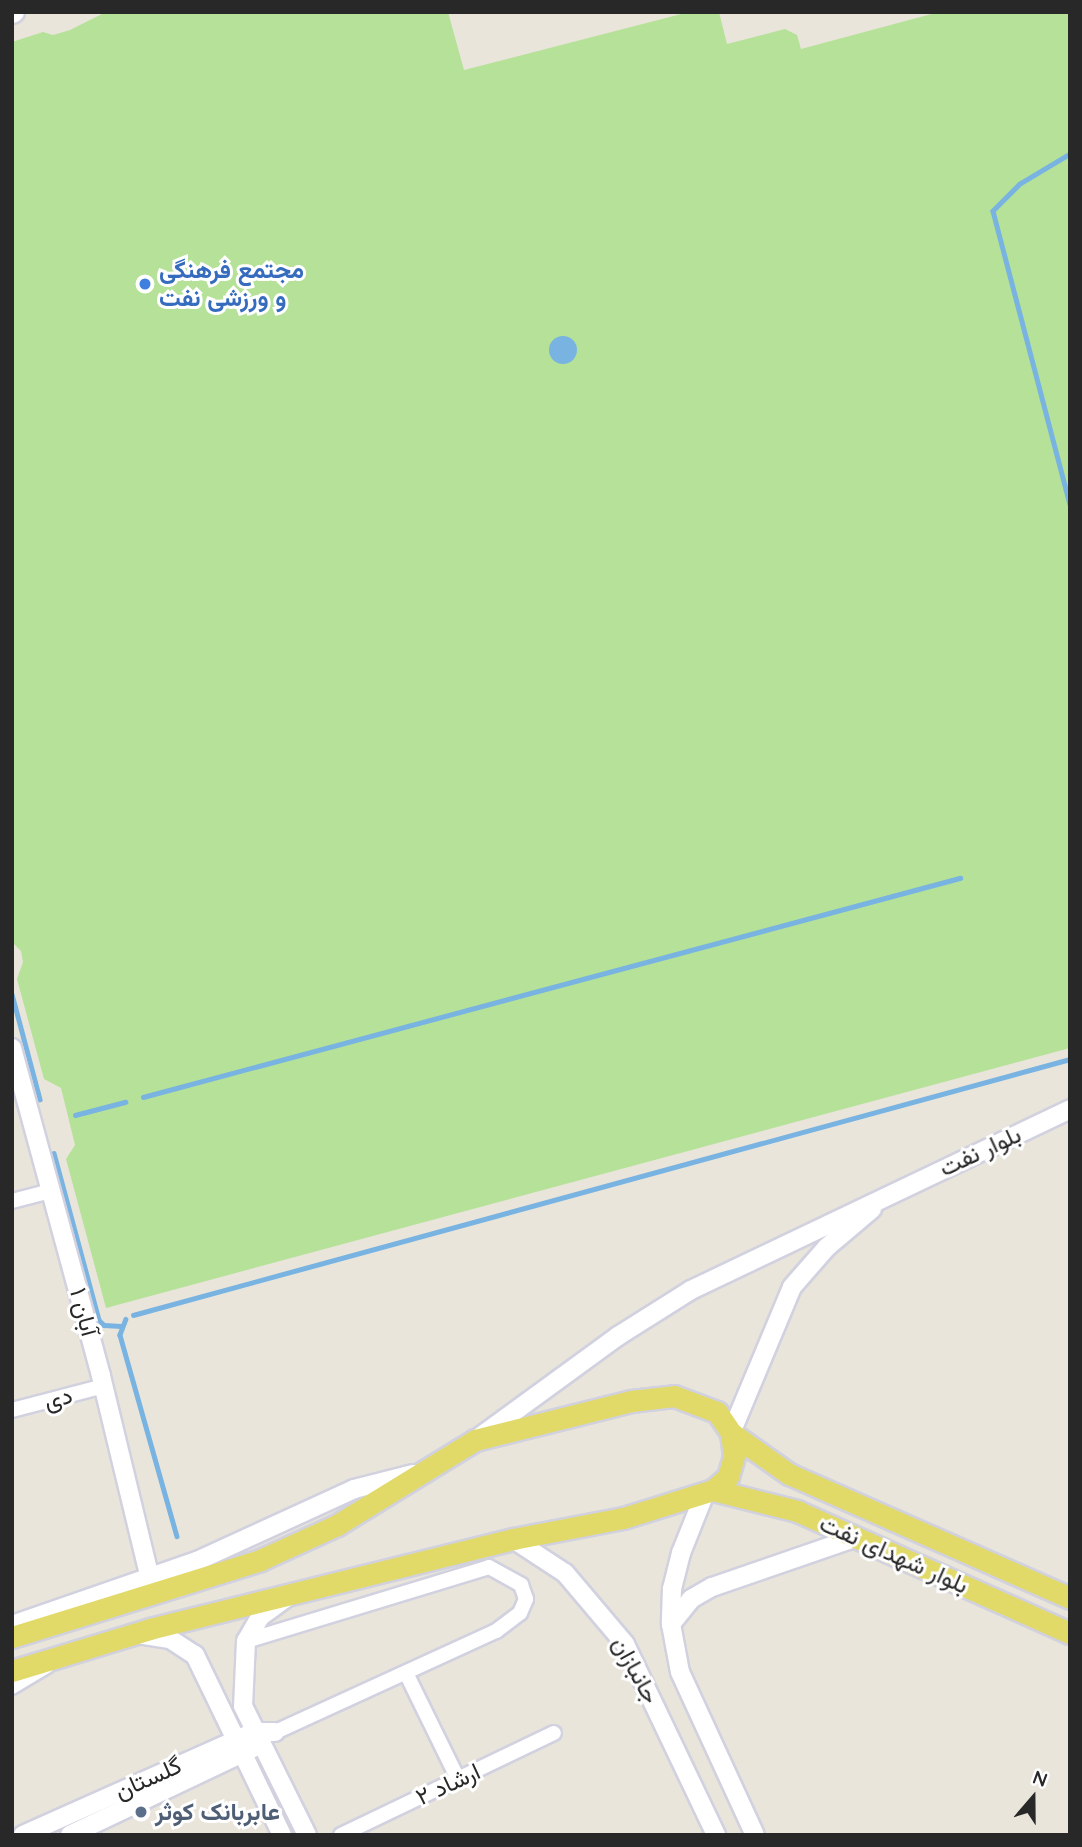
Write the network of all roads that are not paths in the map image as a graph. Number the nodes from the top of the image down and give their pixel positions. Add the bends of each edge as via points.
1 (12, 1048) edge
2 (1070, 1109) edge
3 (51, 1191) junction
4 (891, 1194) junction
5 (12, 1201) edge
6 (104, 1387) junction
7 (12, 1410) edge
8 (732, 1433) junction
9 (475, 1440) junction
10 (423, 1472) junction
11 (709, 1491) junction
12 (857, 1537) junction
13 (513, 1539) junction
14 (150, 1578) junction
15 (287, 1597) junction
16 (1070, 1598) edge
17 (671, 1624) junction
18 (12, 1625) edge
19 (133, 1633) junction
20 (1070, 1633) edge
21 (12, 1637) edge
22 (246, 1641) junction
23 (74, 1651) junction
24 (12, 1671) edge
25 (407, 1675) junction
26 (12, 1687) edge
27 (275, 1732) joint
28 (554, 1733) dead end
29 (249, 1742) junction
30 (458, 1779) junction
31 (23, 1835) edge
32 (70, 1835) edge
33 (282, 1835) edge
34 (307, 1835) edge
35 (341, 1835) edge
36 (716, 1835) edge
37 (755, 1835) edge

1 - 3 street, آبان ۱
2 - 4 street, بلوار نفت
3 - 5 street
3 - 6 street, آبان ۱
4 - 8 street via 827,1247 792,1287
4 - 9 street via 691,1290 618,1336
6 - 7 street, دی
6 - 14 street, آبان ۱
8 - 9 main road, بلوار شهدای نفت via 705,1404 674,1396 610,1406
8 - 11 main road via 734,1456 728,1476
8 - 16 main road, بلوار شهدای نفت via 789,1474
9 - 10 main road, بلوار شهدای نفت
10 - 14 street via 354,1489 258,1535
10 - 21 main road, بلوار شهدای نفت via 337,1525 260,1560
11 - 12 main road, بلوار شهدای نفت via 797,1511
11 - 13 main road via 623,1518
11 - 17 street, جانبازان via 675,1576
12 - 17 street via 702,1592
12 - 20 main road, بلوار شهدای نفت
13 - 15 main road
13 - 36 street, جانبازان via 565,1573 625,1644
14 - 18 street
15 - 19 main road
15 - 22 street via 260,1617
17 - 37 street, جانبازان via 680,1672
19 - 23 main road
19 - 29 street via 170,1639 195,1655
22 - 25 street, گلستان via 489,1567 521,1585 526,1600 520,1613 496,1631
22 - 29 street via 243,1706
23 - 24 main road
23 - 26 street
25 - 27 street, گلستان
25 - 30 street
27 - 29 street, گلستان
28 - 30 street, ارشاد ۲
29 - 31 street, گلستان
29 - 32 street, گلستان
29 - 33 street
29 - 34 street
30 - 35 street, ارشاد ۲

